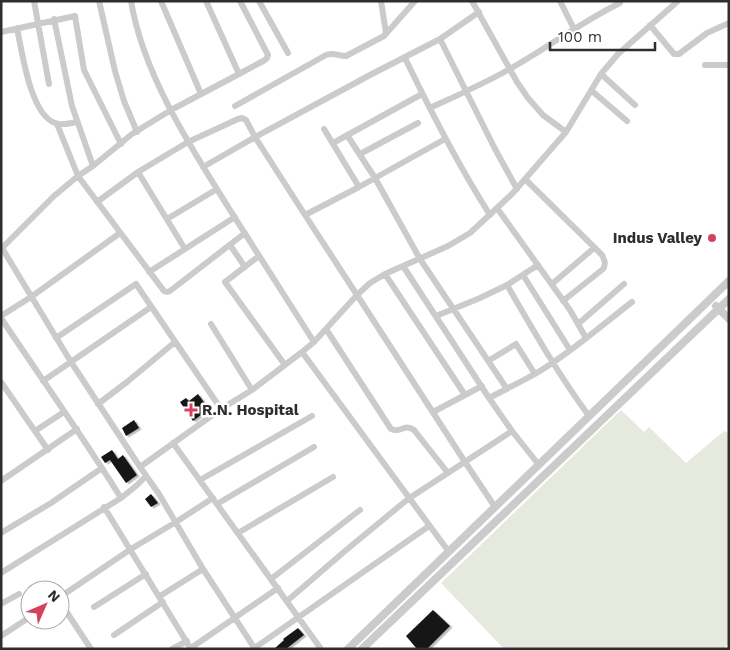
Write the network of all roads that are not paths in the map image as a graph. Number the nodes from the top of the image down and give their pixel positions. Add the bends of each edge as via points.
1 (34, 1) edge
2 (99, 1) edge
3 (132, 1) edge
4 (161, 1) edge
5 (206, 1) edge
6 (240, 1) edge
7 (258, 1) edge
8 (381, 1) edge
9 (415, 1) edge
10 (472, 1) edge
11 (560, 1) edge
12 (678, 1) edge
13 (620, 3) dead end
14 (479, 12) junction
15 (54, 20) junction
16 (38, 23) junction
17 (729, 23) edge
18 (650, 26) junction
19 (17, 28) junction
20 (574, 29) junction
21 (1, 32) edge
22 (384, 36) junction
23 (440, 40) junction
24 (288, 53) dead end
25 (405, 58) junction
26 (704, 65) dead end
27 (729, 66) edge
28 (510, 69) junction
29 (239, 74) junction
30 (601, 74) junction
31 (49, 84) dead end
32 (592, 90) junction
33 (466, 92) junction
34 (202, 94) junction
35 (422, 94) junction
36 (635, 105) dead end
37 (235, 106) dead end
38 (430, 108) junction
39 (172, 110) junction
40 (626, 121) dead end
41 (78, 122) junction
42 (418, 123) dead end
43 (57, 124) junction
44 (324, 129) dead end
45 (137, 132) junction
46 (566, 132) junction
47 (347, 135) junction
48 (255, 137) junction
49 (446, 139) junction
50 (188, 142) junction
51 (333, 143) junction
52 (121, 144) junction
53 (360, 154) junction
54 (93, 166) junction
55 (203, 167) junction
56 (138, 172) junction
57 (78, 176) junction
58 (374, 178) junction
59 (525, 179) junction
60 (359, 187) junction
61 (217, 189) junction
62 (517, 189) junction
63 (97, 202) junction
64 (497, 208) junction
65 (305, 215) junction
66 (490, 215) junction
67 (235, 217) junction
68 (167, 219) junction
69 (120, 233) junction
70 (244, 233) junction
71 (230, 244) junction
72 (2, 248) edge
73 (594, 248) junction
74 (185, 249) junction
75 (259, 256) junction
76 (420, 259) junction
77 (538, 265) junction
78 (245, 266) junction
79 (404, 266) junction
80 (149, 272) junction
81 (385, 274) junction
82 (523, 275) junction
83 (729, 281) edge
84 (552, 284) junction
85 (624, 284) dead end
86 (507, 285) junction
87 (720, 290) junction
88 (357, 295) junction
89 (31, 297) junction
90 (710, 299) junction
91 (729, 299) edge
92 (563, 301) junction
93 (632, 302) dead end
94 (151, 307) junction
95 (718, 308) junction
96 (453, 309) junction
97 (436, 316) junction
98 (1, 317) edge
99 (729, 319) edge
100 (210, 324) dead end
101 (578, 324) junction
102 (326, 328) junction
103 (56, 338) junction
104 (586, 338) junction
105 (175, 342) junction
106 (314, 342) junction
107 (570, 350) junction
108 (302, 352) junction
109 (488, 361) junction
110 (71, 362) junction
111 (553, 363) junction
112 (285, 365) junction
113 (535, 374) junction
114 (43, 381) junction
115 (1, 382) edge
116 (482, 386) junction
117 (507, 389) junction
118 (252, 390) junction
119 (465, 395) junction
120 (489, 398) junction
121 (98, 404) junction
122 (221, 409) junction
123 (64, 412) junction
124 (432, 412) junction
125 (312, 416) dead end
126 (590, 416) junction
127 (77, 429) junction
128 (35, 431) junction
129 (512, 431) junction
130 (173, 443) junction
131 (314, 447) dead end
132 (48, 450) junction
133 (465, 462) junction
134 (539, 465) junction
135 (140, 467) junction
136 (102, 468) junction
137 (448, 473) junction
138 (146, 476) junction
139 (333, 477) dead end
140 (200, 480) junction
141 (1, 481) edge
142 (121, 498) junction
143 (213, 498) junction
144 (408, 499) junction
145 (217, 504) junction
146 (104, 507) junction
147 (495, 507) junction
148 (360, 510) dead end
149 (176, 522) junction
150 (429, 526) junction
151 (238, 532) junction
152 (1, 533) edge
153 (131, 549) junction
154 (448, 552) junction
155 (202, 568) junction
156 (1, 573) edge
157 (146, 574) junction
158 (271, 579) junction
159 (278, 588) junction
160 (70, 591) edge
161 (19, 594) dead end
162 (161, 599) junction
163 (287, 601) junction
164 (1, 604) edge
165 (94, 607) dead end
166 (70, 617) edge
167 (299, 617) junction
168 (235, 619) junction
169 (20, 624) edge
170 (114, 635) dead end
171 (1, 636) edge
172 (187, 641) junction
173 (318, 647) edge
174 (191, 648) edge
175 (254, 648) edge
176 (91, 649) edge
177 (172, 649) edge
178 (348, 649) edge
179 (362, 649) edge

1 - 16 street
2 - 45 street via 124,100
3 - 39 street via 143,46
4 - 34 street
5 - 29 street
6 - 29 street via 268,55 265,60
7 - 24 street
8 - 22 street
9 - 22 street
10 - 14 street
11 - 20 street
12 - 18 street
13 - 20 street
14 - 23 street
14 - 28 street
15 - 16 street
15 - 41 street
15 - 52 street via 75,16 84,70
16 - 19 street
16 - 31 street
17 - 18 street via 707,33 679,54 674,54
18 - 30 street
19 - 21 street
19 - 43 street via 34,99 50,121
20 - 28 street
22 - 37 street via 346,56 326,55
23 - 25 street
23 - 33 street
25 - 35 street
25 - 48 street
26 - 27 street
28 - 33 street
28 - 46 street via 538,110
29 - 34 street
30 - 32 street
30 - 36 street
32 - 40 street
32 - 46 street
33 - 38 street
33 - 62 street
34 - 39 street
35 - 38 street
35 - 47 street
38 - 49 street
39 - 45 street
39 - 50 street
41 - 43 street
41 - 54 street
42 - 53 street
43 - 57 street
44 - 51 street
45 - 52 street
46 - 59 street
47 - 51 street
47 - 53 street
48 - 50 street via 242,118
48 - 55 street
48 - 65 street
49 - 58 street
49 - 66 street
50 - 55 street
50 - 56 street
51 - 60 street
52 - 54 street
53 - 58 street
54 - 57 street
55 - 61 street
56 - 63 street
56 - 68 street
57 - 63 street
57 - 72 street
58 - 60 street
58 - 76 street
59 - 62 street
59 - 73 street
60 - 65 street
61 - 67 street
61 - 68 street
62 - 64 street
63 - 69 street
64 - 66 street
64 - 77 street
65 - 88 street
66 - 76 street via 470,233
67 - 70 street
67 - 74 street
68 - 74 street
69 - 80 street
69 - 89 street
70 - 71 street
70 - 75 street
71 - 78 street
71 - 80 street via 170,291 164,291
72 - 89 street
73 - 84 street
73 - 92 street via 604,260 603,269
74 - 80 street
75 - 78 street
75 - 106 street
76 - 79 street
76 - 96 street
77 - 82 street
77 - 84 street
78 - 112 street via 225,282
79 - 81 street
79 - 97 street
81 - 88 street
81 - 119 street
82 - 86 street
82 - 107 street
83 - 87 street
84 - 92 street
85 - 101 street
86 - 96 street
86 - 111 street
87 - 90 street
87 - 91 street
88 - 102 street
88 - 124 street
89 - 98 street
89 - 103 street
90 - 95 street
90 - 126 street
91 - 95 street
92 - 101 street
93 - 104 street
94 - 103 street via 136,284
94 - 105 street
94 - 110 street
95 - 99 street
95 - 179 street
96 - 97 street
96 - 109 street
97 - 116 street
98 - 114 street
100 - 118 street
101 - 104 street
102 - 106 street
102 - 137 street via 391,429 398,431 410,427 414,430
103 - 110 street
104 - 107 street
105 - 121 street
105 - 122 street
106 - 108 street
107 - 111 street
108 - 112 street
108 - 144 street
109 - 113 street via 516,344
109 - 117 street
110 - 114 street
110 - 121 street
111 - 113 street
111 - 126 street
112 - 118 street
113 - 117 street
114 - 123 street
115 - 128 street
116 - 119 street
116 - 120 street
117 - 120 street
118 - 122 street
119 - 124 street
120 - 129 street
121 - 135 street
122 - 130 street
123 - 127 street
123 - 128 street
124 - 133 street
125 - 140 street
126 - 134 street
127 - 132 street
127 - 136 street
128 - 132 street
129 - 133 street
129 - 134 street
130 - 135 street
130 - 140 street
131 - 145 street
132 - 141 street
133 - 137 street
133 - 147 street
134 - 147 street
135 - 138 street
136 - 142 street
136 - 152 street
137 - 144 street
138 - 142 street
138 - 149 street
139 - 151 street
140 - 143 street
142 - 146 street
143 - 145 street
143 - 149 street
144 - 150 street
144 - 163 street
145 - 151 street
146 - 153 street
146 - 156 street
147 - 154 street
148 - 158 street
149 - 153 street
149 - 155 street
150 - 154 street
150 - 167 street
151 - 158 street
153 - 157 street
153 - 160 street
154 - 178 street
155 - 162 street
155 - 168 street
157 - 162 street
157 - 165 street
158 - 159 street
159 - 163 street
159 - 168 street
161 - 164 street
162 - 170 street
162 - 172 street
163 - 167 street
166 - 176 street
167 - 173 street
167 - 175 street
168 - 174 street
168 - 175 street
169 - 171 street
172 - 174 street
172 - 177 street

